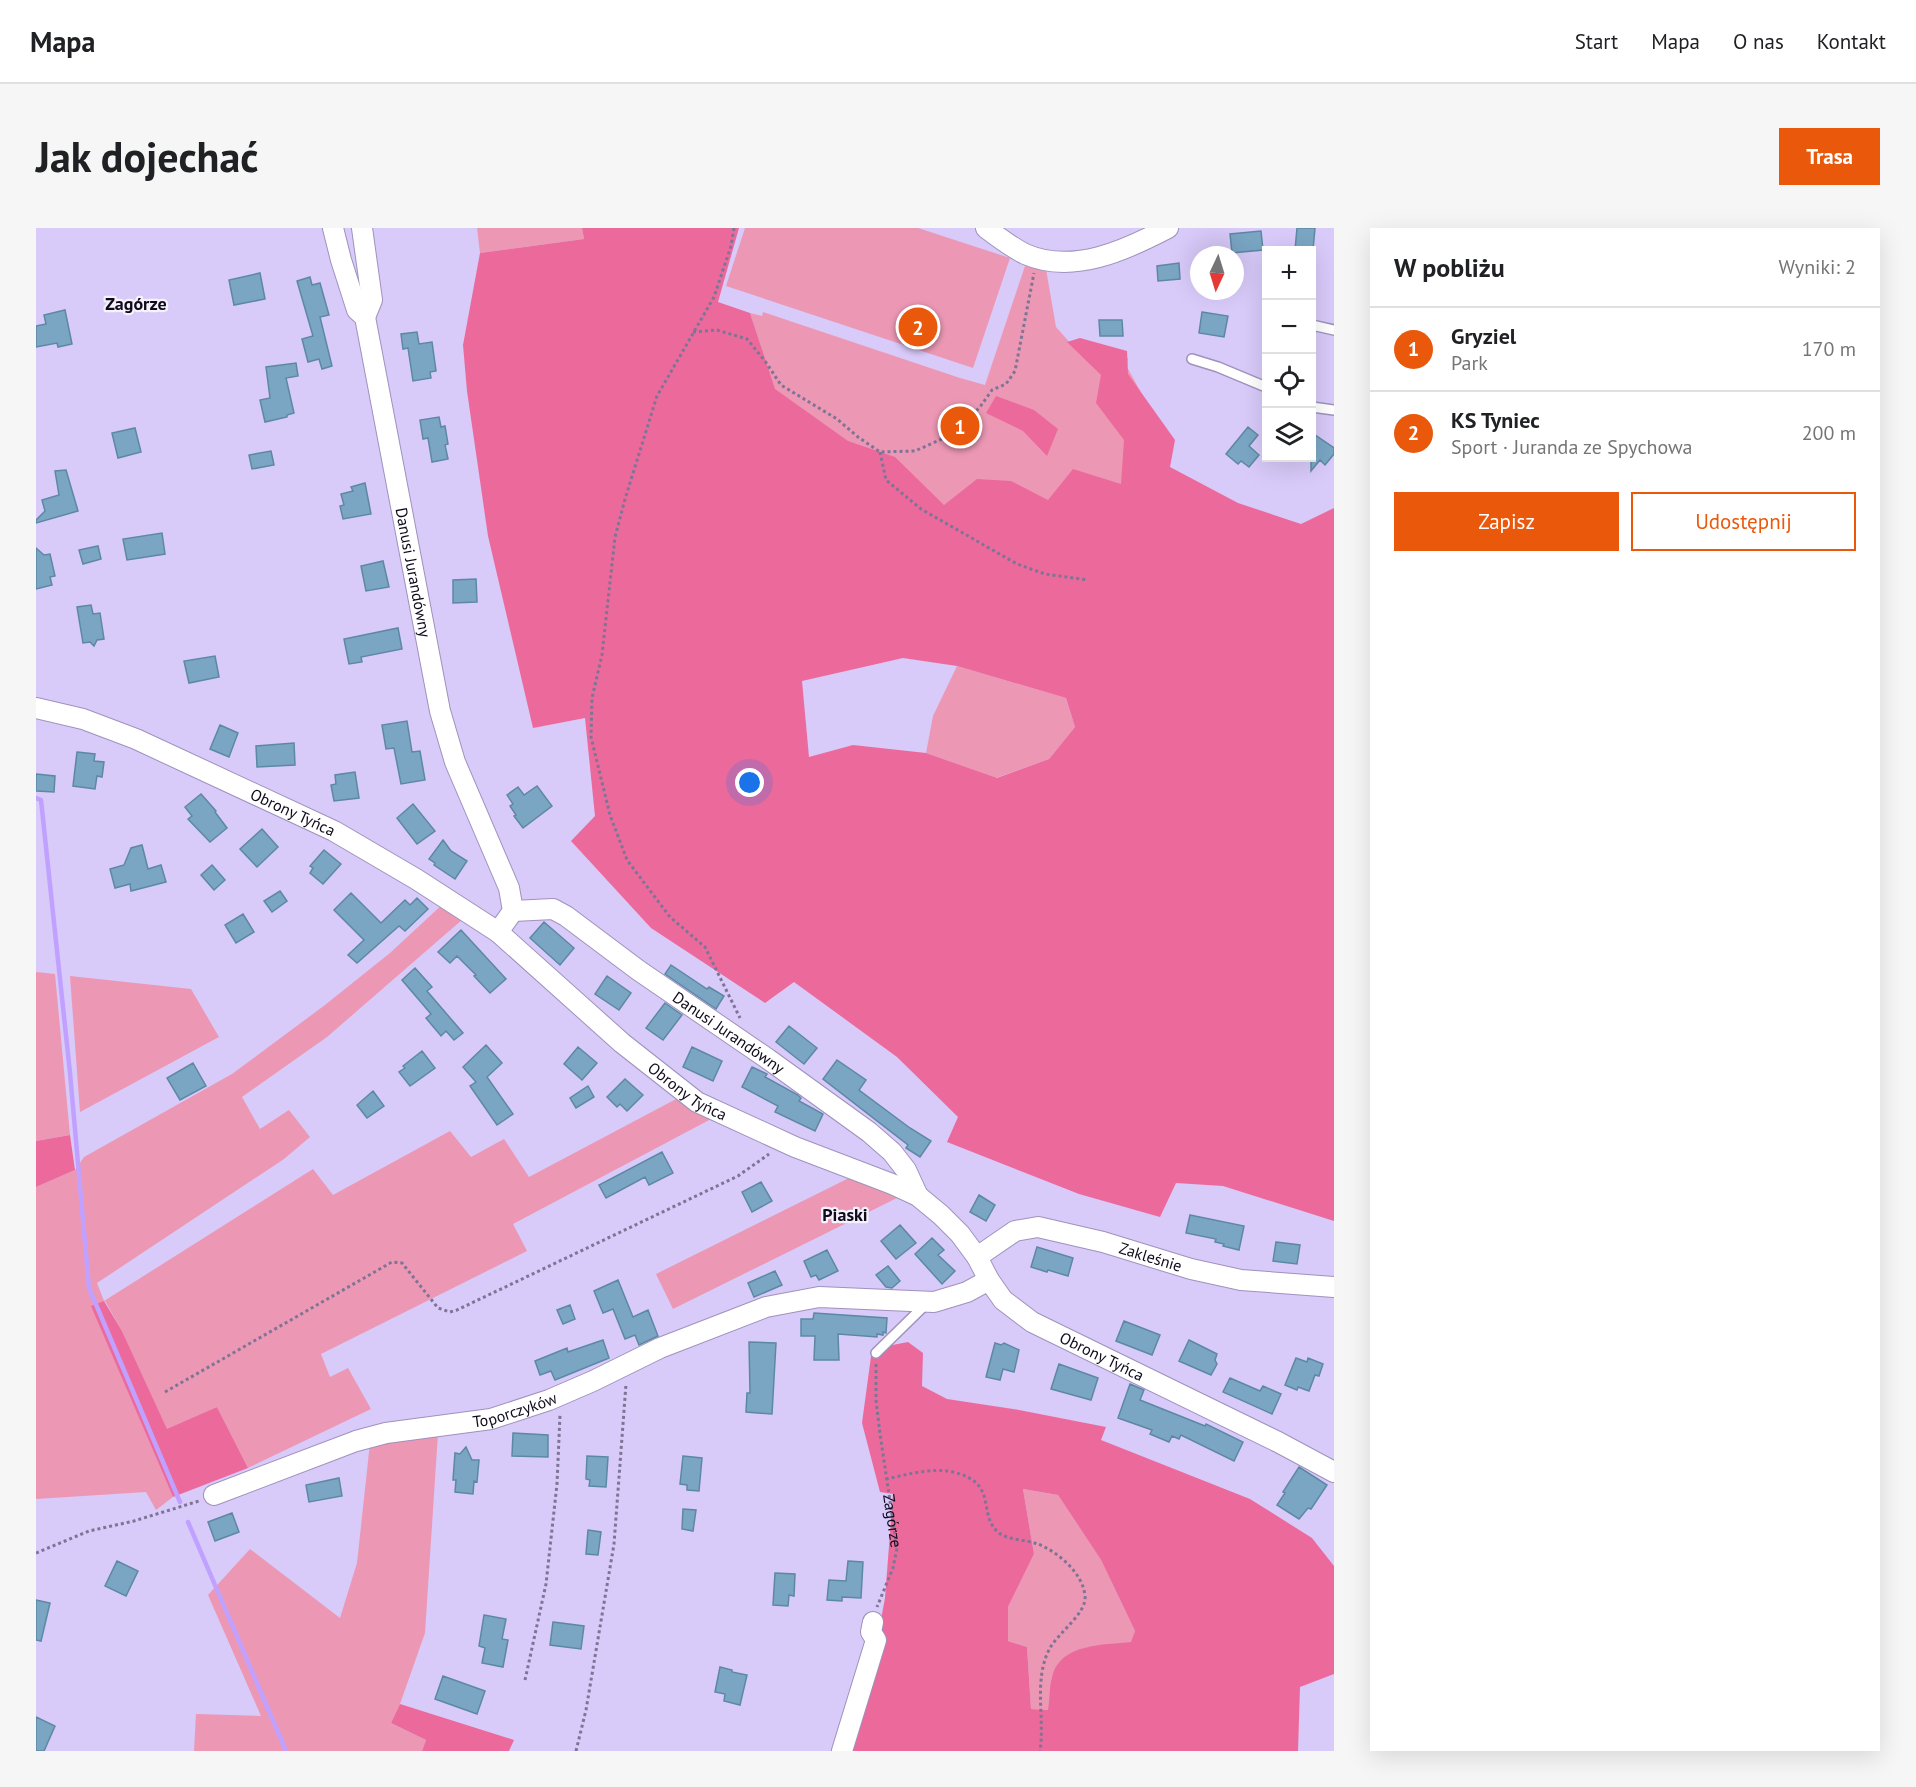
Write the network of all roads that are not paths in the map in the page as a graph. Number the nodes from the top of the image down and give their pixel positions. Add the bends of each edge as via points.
1 (333, 228) edge
2 (362, 228) edge
3 (986, 228) edge
4 (1168, 228) edge
5 (365, 317) junction
6 (1316, 327) edge
7 (1334, 330) edge
8 (1192, 359) dead end
9 (1262, 385) edge
10 (1316, 408) edge
11 (1334, 410) edge
12 (36, 708) edge
13 (513, 911) junction
14 (498, 932) junction
15 (918, 1196) junction
16 (977, 1257) junction
17 (989, 1280) junction
18 (1334, 1287) edge
19 (928, 1302) junction
20 (876, 1353) road end
21 (1334, 1472) edge
22 (214, 1495) road end
23 (873, 1622) road end
24 (842, 1751) edge

1 - 5 street, Danusi Jurandówny via 357,310
2 - 5 street via 372,300
3 - 4 street via 1019,250 1055,261 1119,252
5 - 13 street, Danusi Jurandówny via 440,711 455,762 509,888
6 - 7 lane
8 - 9 lane
10 - 11 lane
12 - 14 street, Obrony Tyńca via 83,719 136,739 334,831
13 - 14 street
13 - 15 street, Danusi Jurandówny via 553,909 566,916 869,1132 906,1170
14 - 15 street, Obrony Tyńca via 622,1043 697,1102
15 - 16 street, Obrony Tyńca via 960,1234
16 - 17 street, Obrony Tyńca
16 - 18 street, Zakleśnie via 1015,1231 1038,1227 1241,1280
17 - 19 street, Toporczyków via 967,1292
17 - 21 street, Obrony Tyńca via 1003,1300 1032,1322
19 - 20 lane
19 - 22 street, Toporczyków via 819,1297 766,1307 660,1348 558,1396 490,1419 386,1433 356,1441
23 - 24 street via 871,1632 876,1640

